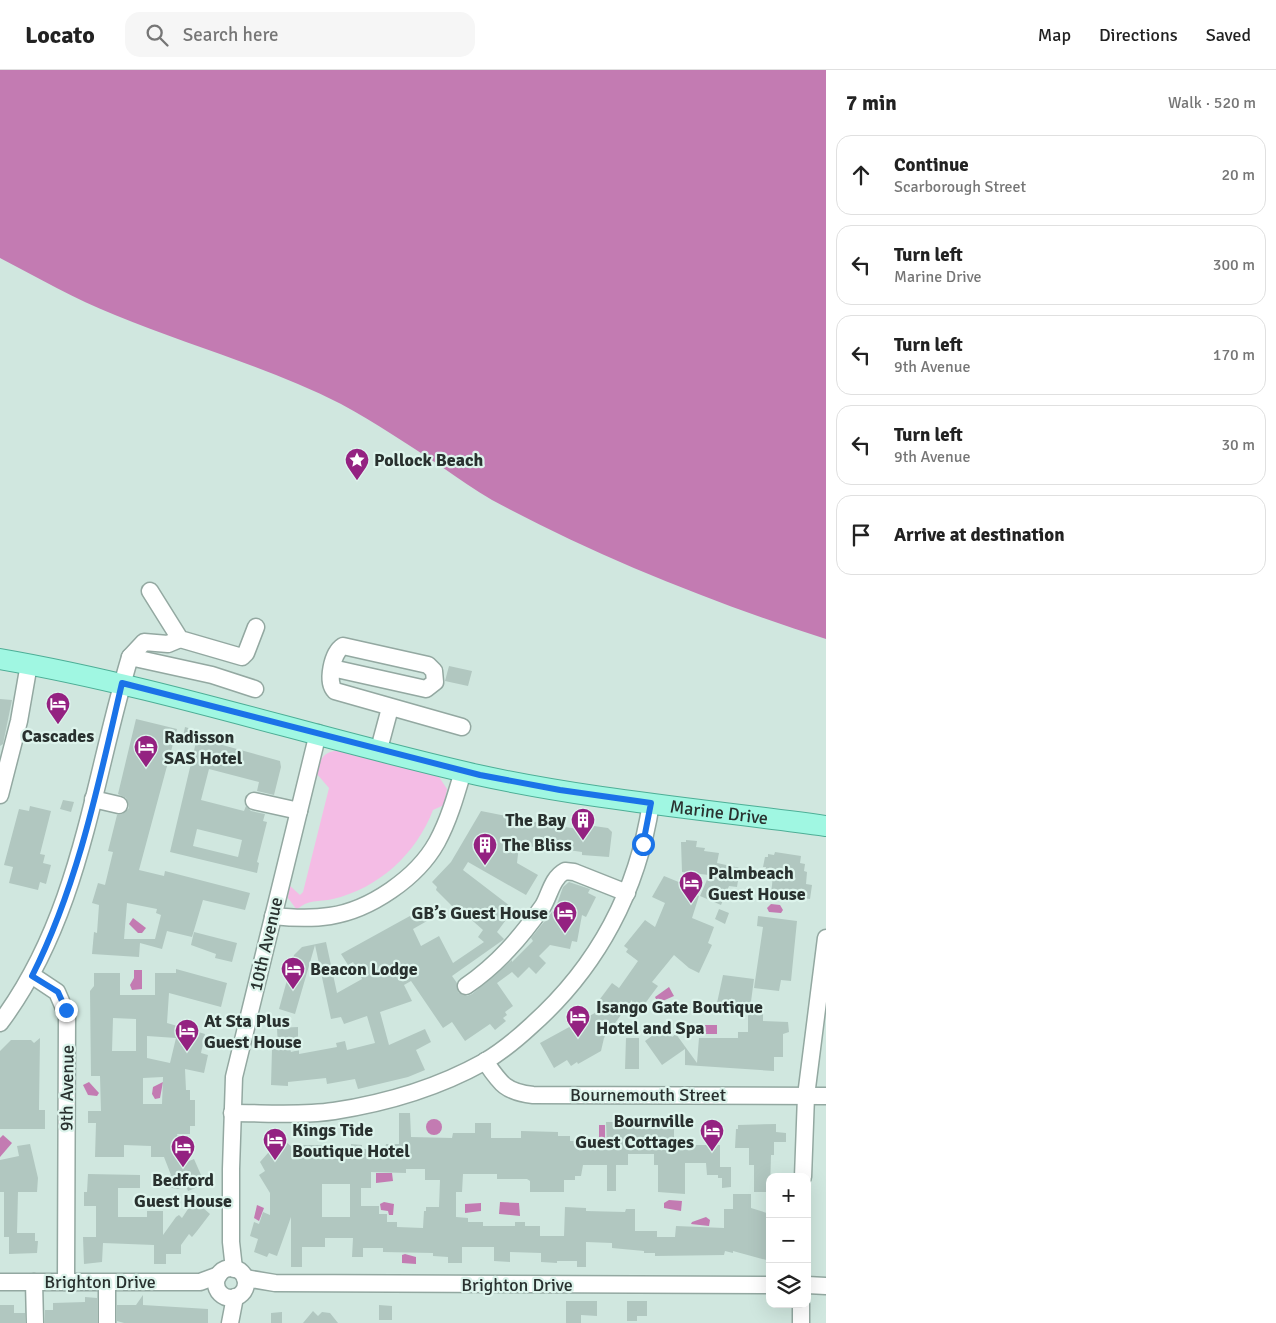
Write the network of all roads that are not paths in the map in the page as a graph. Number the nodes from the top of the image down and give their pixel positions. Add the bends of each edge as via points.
1 (150, 591) dead end
2 (256, 627) dead end
3 (180, 639) junction
4 (130, 657) junction
5 (0, 658) edge
6 (29, 664) junction
7 (332, 668) junction
8 (122, 683) junction
9 (255, 689) dead end
10 (390, 708) junction
11 (462, 727) dead end
12 (318, 733) junction
13 (379, 749) junction
14 (463, 771) junction
15 (0, 795) edge
16 (93, 799) junction
17 (254, 801) dead end
18 (651, 803) junction
19 (119, 805) dead end
20 (300, 820) junction
21 (826, 826) edge
22 (627, 893) junction
23 (273, 916) junction
24 (826, 938) edge
25 (32, 976) junction
26 (466, 986) dead end
27 (0, 1023) edge
28 (485, 1061) junction
29 (806, 1096) junction
30 (826, 1096) edge
31 (232, 1113) junction
32 (803, 1173) edge
33 (0, 1282) edge
34 (34, 1282) junction
35 (66, 1282) junction
36 (107, 1282) junction
37 (231, 1284) junction
38 (766, 1285) edge
39 (811, 1286) edge
40 (826, 1286) edge
41 (801, 1308) edge
42 (230, 1318) edge
43 (35, 1323) edge
44 (107, 1323) edge
45 (801, 1323) edge

1 - 3 street
2 - 3 street via 242,657
3 - 4 street via 168,644 144,642
4 - 8 street
4 - 9 street via 212,675
5 - 6 main road, Marine Drive
6 - 8 main road, Marine Drive
6 - 15 street via 19,721
7 - 7 street via 338,650 348,646 428,665 434,671 435,682 428,688 422,688
7 - 10 street via 330,682 333,690
8 - 12 main road, Marine Drive
8 - 16 street
10 - 11 street
10 - 13 street
12 - 13 main road, Marine Drive
12 - 20 street, 10th Avenue
13 - 14 main road, Marine Drive
14 - 18 main road, Marine Drive
14 - 23 street via 448,818 426,858 373,901 340,914 312,918
16 - 19 street
16 - 25 street via 66,898
17 - 20 street
18 - 21 main road, Marine Drive
18 - 22 street via 643,844
20 - 23 street, 10th Avenue
22 - 26 street via 565,871 557,876 544,904 503,957
22 - 28 street via 602,944 569,987 524,1032
23 - 31 street, 10th Avenue via 237,1063
24 - 29 street
25 - 27 street
25 - 35 street, 9th Avenue via 58,992 67,1014
28 - 29 street, Bournemouth Street via 502,1085 514,1092 527,1094
28 - 31 street via 421,1089 353,1108 296,1114
29 - 30 street, Bournemouth Street
29 - 32 street
31 - 37 street, 10th Avenue
33 - 34 street, Brighton Drive
34 - 35 street, Brighton Drive
34 - 43 street
35 - 36 street, Brighton Drive
36 - 37 street, Brighton Drive
36 - 44 street
37 - 38 street, Brighton Drive
37 - 42 street, 10th Avenue
39 - 40 street
41 - 45 street

